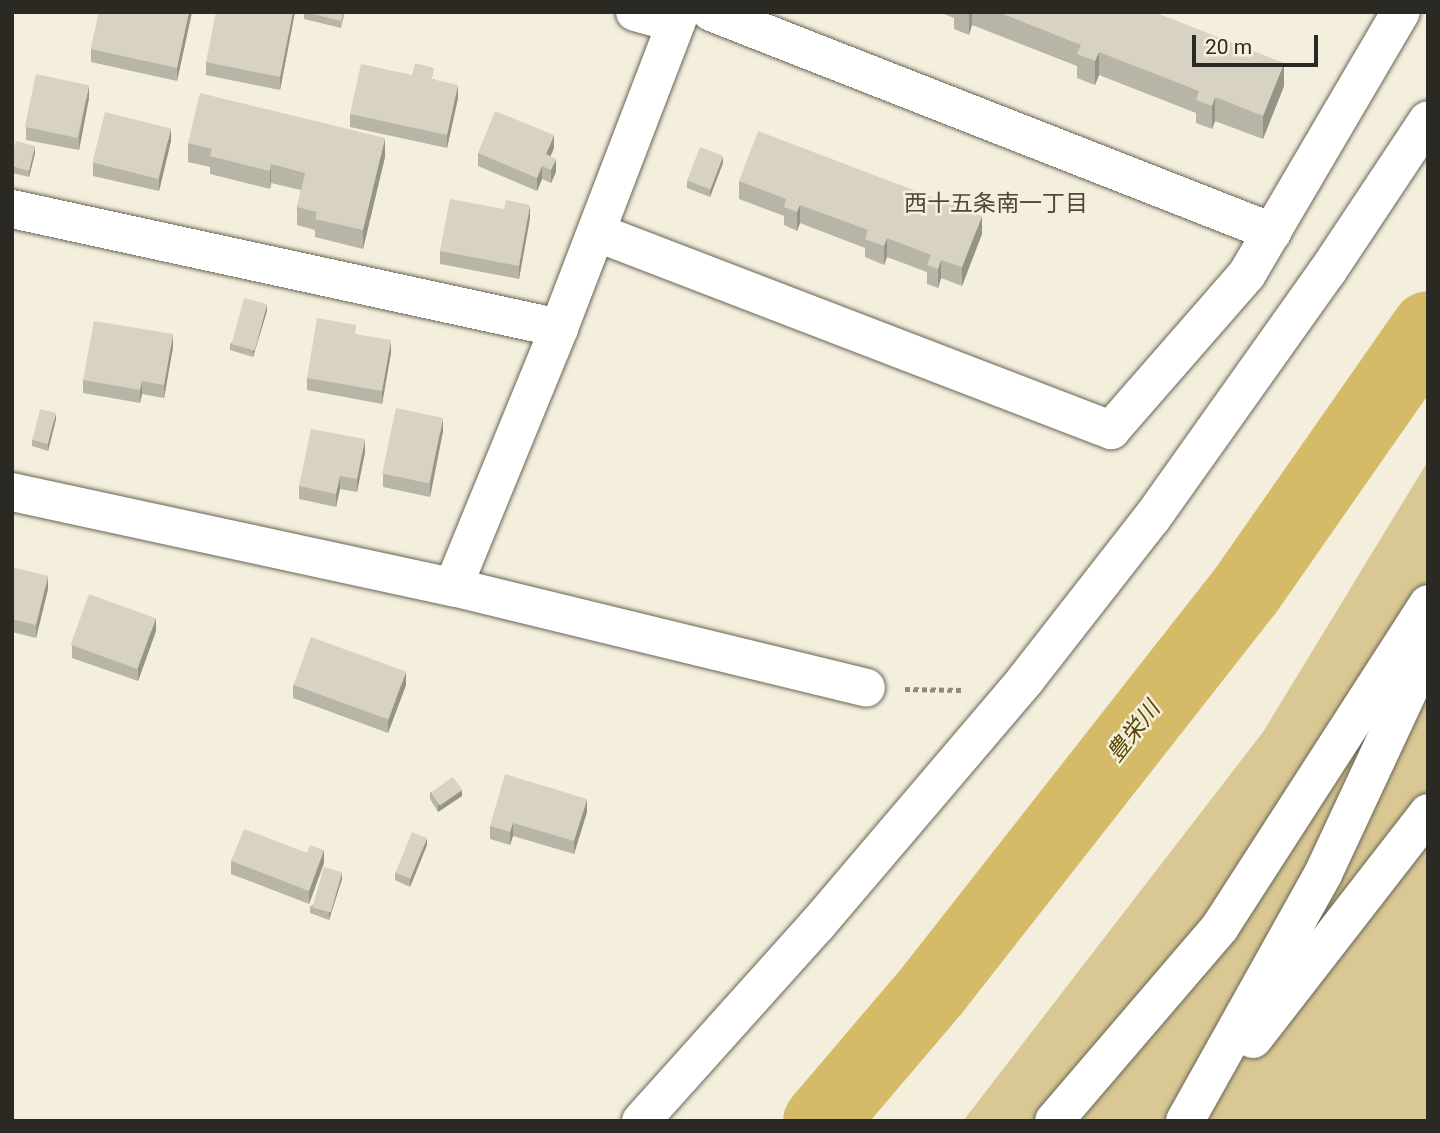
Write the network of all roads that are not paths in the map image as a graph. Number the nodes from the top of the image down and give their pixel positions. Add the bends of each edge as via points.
1 (635, 12) edge
2 (711, 12) edge
3 (1392, 15) edge
4 (678, 18) edge
5 (1428, 120) edge
6 (12, 209) edge
7 (1272, 232) junction
8 (611, 238) dead end
9 (558, 328) junction
10 (12, 492) edge
11 (453, 587) junction
12 (1428, 604) edge
13 (1428, 649) edge
14 (866, 688) road end
15 (1428, 813) edge
16 (641, 1121) edge
17 (1054, 1121) edge
18 (1187, 1121) edge

1 - 4 street
2 - 7 street
3 - 7 street
4 - 9 street
5 - 16 street via 1327,272 1152,518 1016,691 817,925
6 - 9 street
7 - 8 street via 1247,274 1111,430
9 - 11 street
10 - 11 street
11 - 14 street
12 - 17 street via 1220,927
13 - 18 street via 1323,874
15 - 18 street

